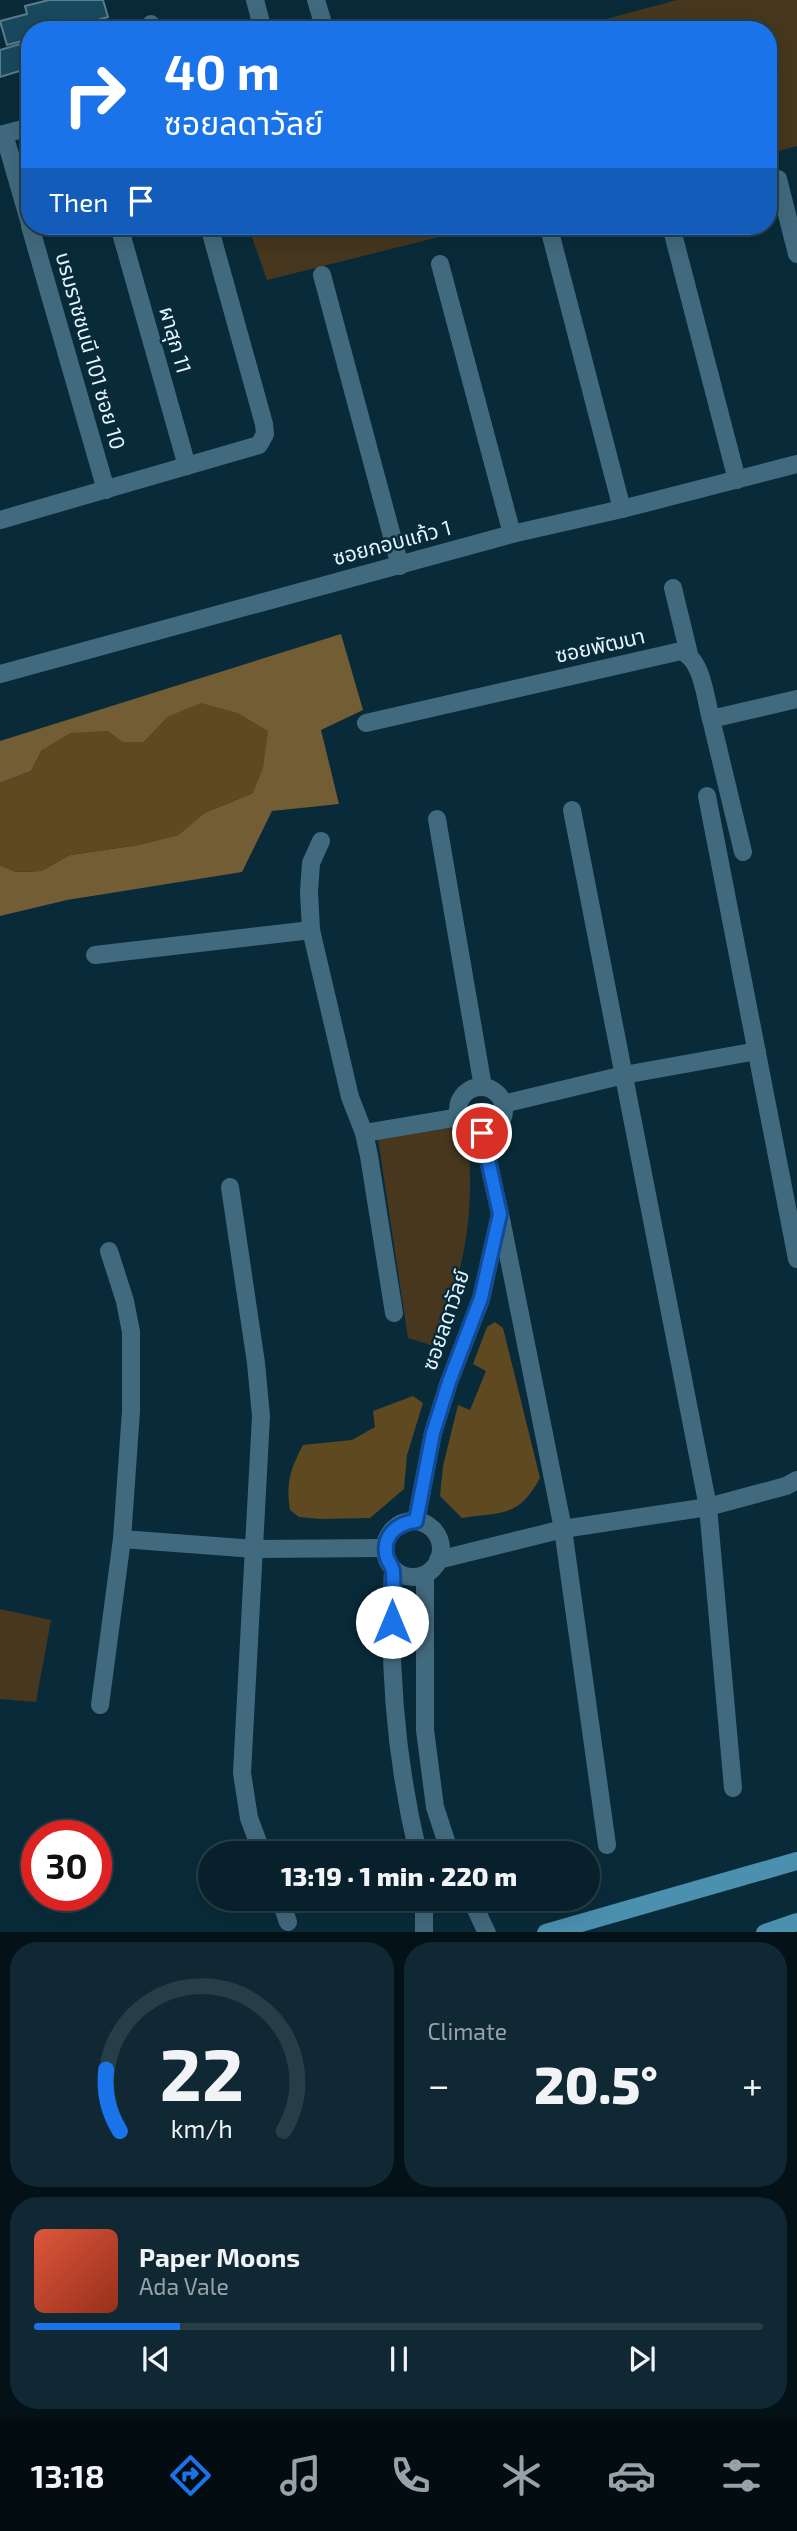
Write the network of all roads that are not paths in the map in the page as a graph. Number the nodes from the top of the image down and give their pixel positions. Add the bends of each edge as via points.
1 (256, 0) edge
2 (316, 0) edge
3 (261, 21) edge
4 (322, 21) edge
5 (21, 129) edge
6 (2, 134) edge
7 (778, 179) dead end
8 (21, 196) edge
9 (33, 235) edge
10 (121, 235) edge
11 (212, 235) edge
12 (551, 235) edge
13 (673, 235) edge
14 (797, 254) edge
15 (440, 264) dead end
16 (322, 275) dead end
17 (797, 464) edge
18 (187, 466) junction
19 (737, 480) junction
20 (106, 490) junction
21 (622, 509) junction
22 (0, 520) edge
23 (512, 534) junction
24 (400, 566) junction
25 (673, 588) dead end
26 (689, 654) junction
27 (0, 674) edge
28 (797, 699) edge
29 (711, 719) junction
30 (366, 723) dead end
31 (707, 796) dead end
32 (572, 810) dead end
33 (437, 819) dead end
34 (321, 841) dead end
35 (743, 852) dead end
36 (312, 930) junction
37 (95, 955) dead end
38 (757, 1051) junction
39 (624, 1075) junction
40 (483, 1087) junction
41 (503, 1104) junction
42 (459, 1117) junction
43 (363, 1133) junction
44 (482, 1133) junction
45 (230, 1187) dead end
46 (500, 1214) junction
47 (109, 1251) dead end
48 (797, 1259) edge
49 (394, 1312) dead end
50 (797, 1480) edge
51 (708, 1507) junction
52 (416, 1521) junction
53 (563, 1529) junction
54 (122, 1539) junction
55 (385, 1548) junction
56 (255, 1549) junction
57 (438, 1560) junction
58 (393, 1569) junction
59 (425, 1576) junction
60 (100, 1705) dead end
61 (733, 1788) dead end
62 (258, 1841) edge
63 (415, 1841) edge
64 (446, 1841) edge
65 (607, 1845) dead end
66 (797, 1861) edge
67 (284, 1911) edge
68 (424, 1911) edge
69 (476, 1911) edge
70 (288, 1922) dead end
71 (794, 1926) edge
72 (424, 1932) edge
73 (486, 1932) edge
74 (549, 1932) edge
75 (769, 1932) edge

1 - 3 street
2 - 4 street
5 - 6 street
6 - 8 street, บรมราชชนนี 101 ซอย 10
7 - 14 street
9 - 20 street, บรมราชชนนี 101 ซอย 10
10 - 18 street, ผาสุก 11
11 - 18 street via 265,435 259,444
12 - 21 street
13 - 19 street
15 - 23 street
16 - 24 street
17 - 19 street, ซอยกอบแก้ว 1
18 - 20 street
19 - 21 street, ซอยกอบแก้ว 1
20 - 22 street
21 - 23 street, ซอยกอบแก้ว 1
23 - 24 street, ซอยกอบแก้ว 1
24 - 27 street, ซอยกอบแก้ว 1
25 - 26 street
26 - 29 street
26 - 30 street, ซอยพัฒนา via 681,651
28 - 29 street
29 - 35 street
31 - 38 street
32 - 39 street
33 - 40 street
34 - 36 street via 311,863
36 - 37 street
36 - 43 street via 350,1097
38 - 39 street
38 - 48 street
39 - 41 street
39 - 51 street
40 - 41 street via 498,1095
40 - 42 street via 462,1098
41 - 44 street via 497,1127
42 - 43 street
42 - 44 street via 471,1131
43 - 49 street
44 - 46 street, ซอยลดาวัลย์
45 - 56 street via 261,1416
46 - 52 street, ซอยลดาวัลย์ via 481,1298 433,1433
46 - 53 street
47 - 54 street via 131,1332
50 - 51 street
51 - 53 street
51 - 61 street
52 - 55 street via 395,1528
52 - 57 street via 435,1531 440,1541
53 - 57 street
53 - 65 street
54 - 56 street
54 - 60 street
55 - 56 street
55 - 58 street
56 - 62 street via 242,1773
57 - 59 street
58 - 59 street via 403,1576
58 - 63 street via 400,1769
59 - 64 street via 425,1730 435,1807
66 - 74 main road
67 - 70 street
68 - 72 street
69 - 73 street
71 - 75 main road

